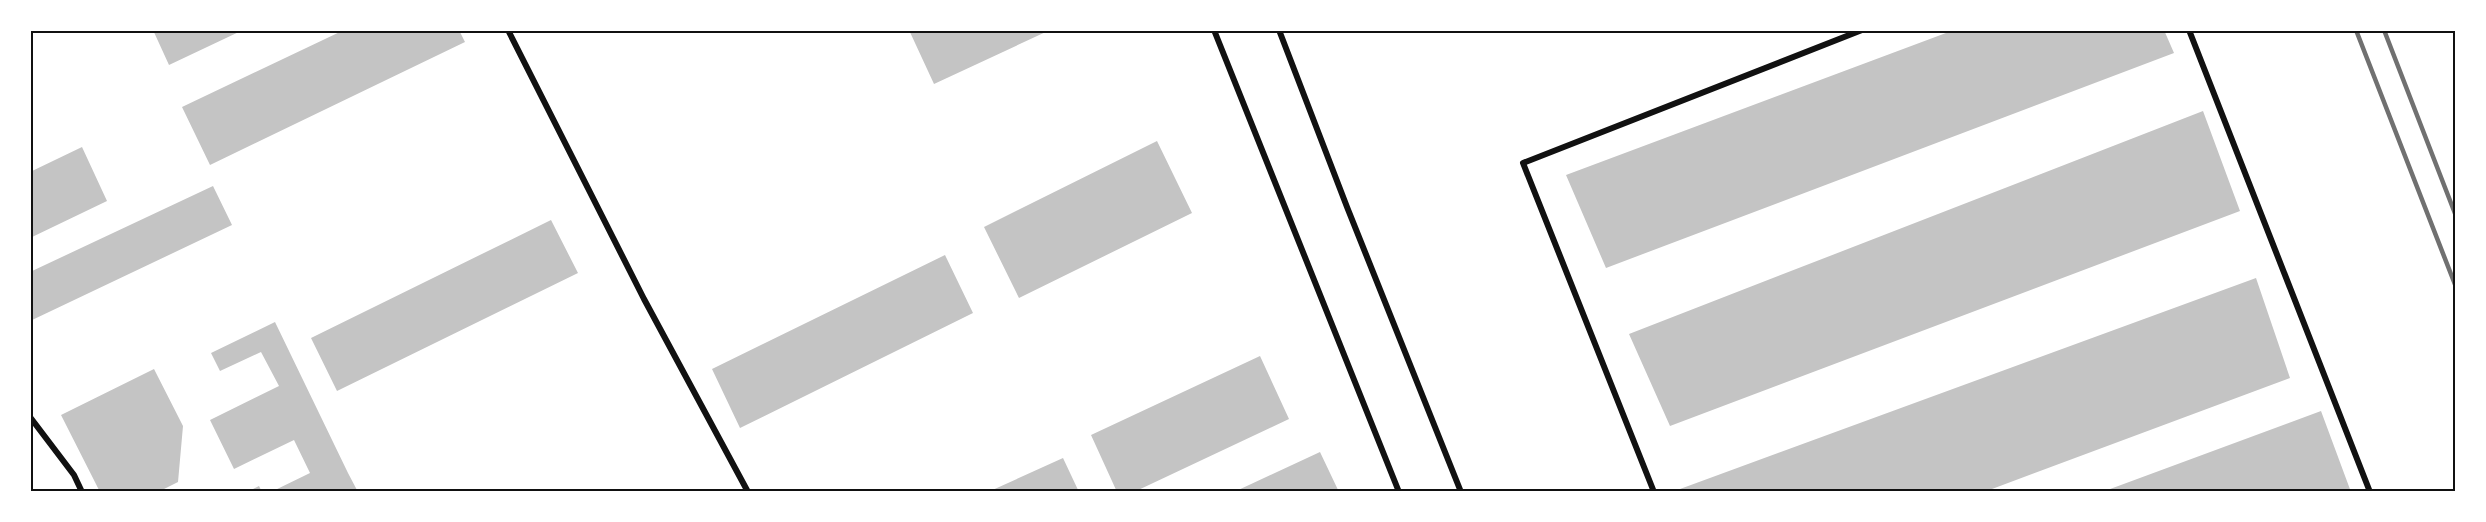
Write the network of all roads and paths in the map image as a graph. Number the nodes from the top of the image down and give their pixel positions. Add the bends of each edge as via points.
1 (508, 30) edge
2 (1214, 30) edge
3 (1279, 30) edge
4 (1862, 30) edge
5 (2189, 30) edge
6 (30, 417) edge
7 (82, 492) edge
8 (748, 492) edge
9 (1399, 492) edge
10 (1461, 492) edge
11 (1654, 492) edge
12 (2370, 492) edge

1 - 8 street via 644,299
2 - 9 street
3 - 10 street
4 - 11 street via 1523,163
5 - 12 street
6 - 7 street via 74,475

